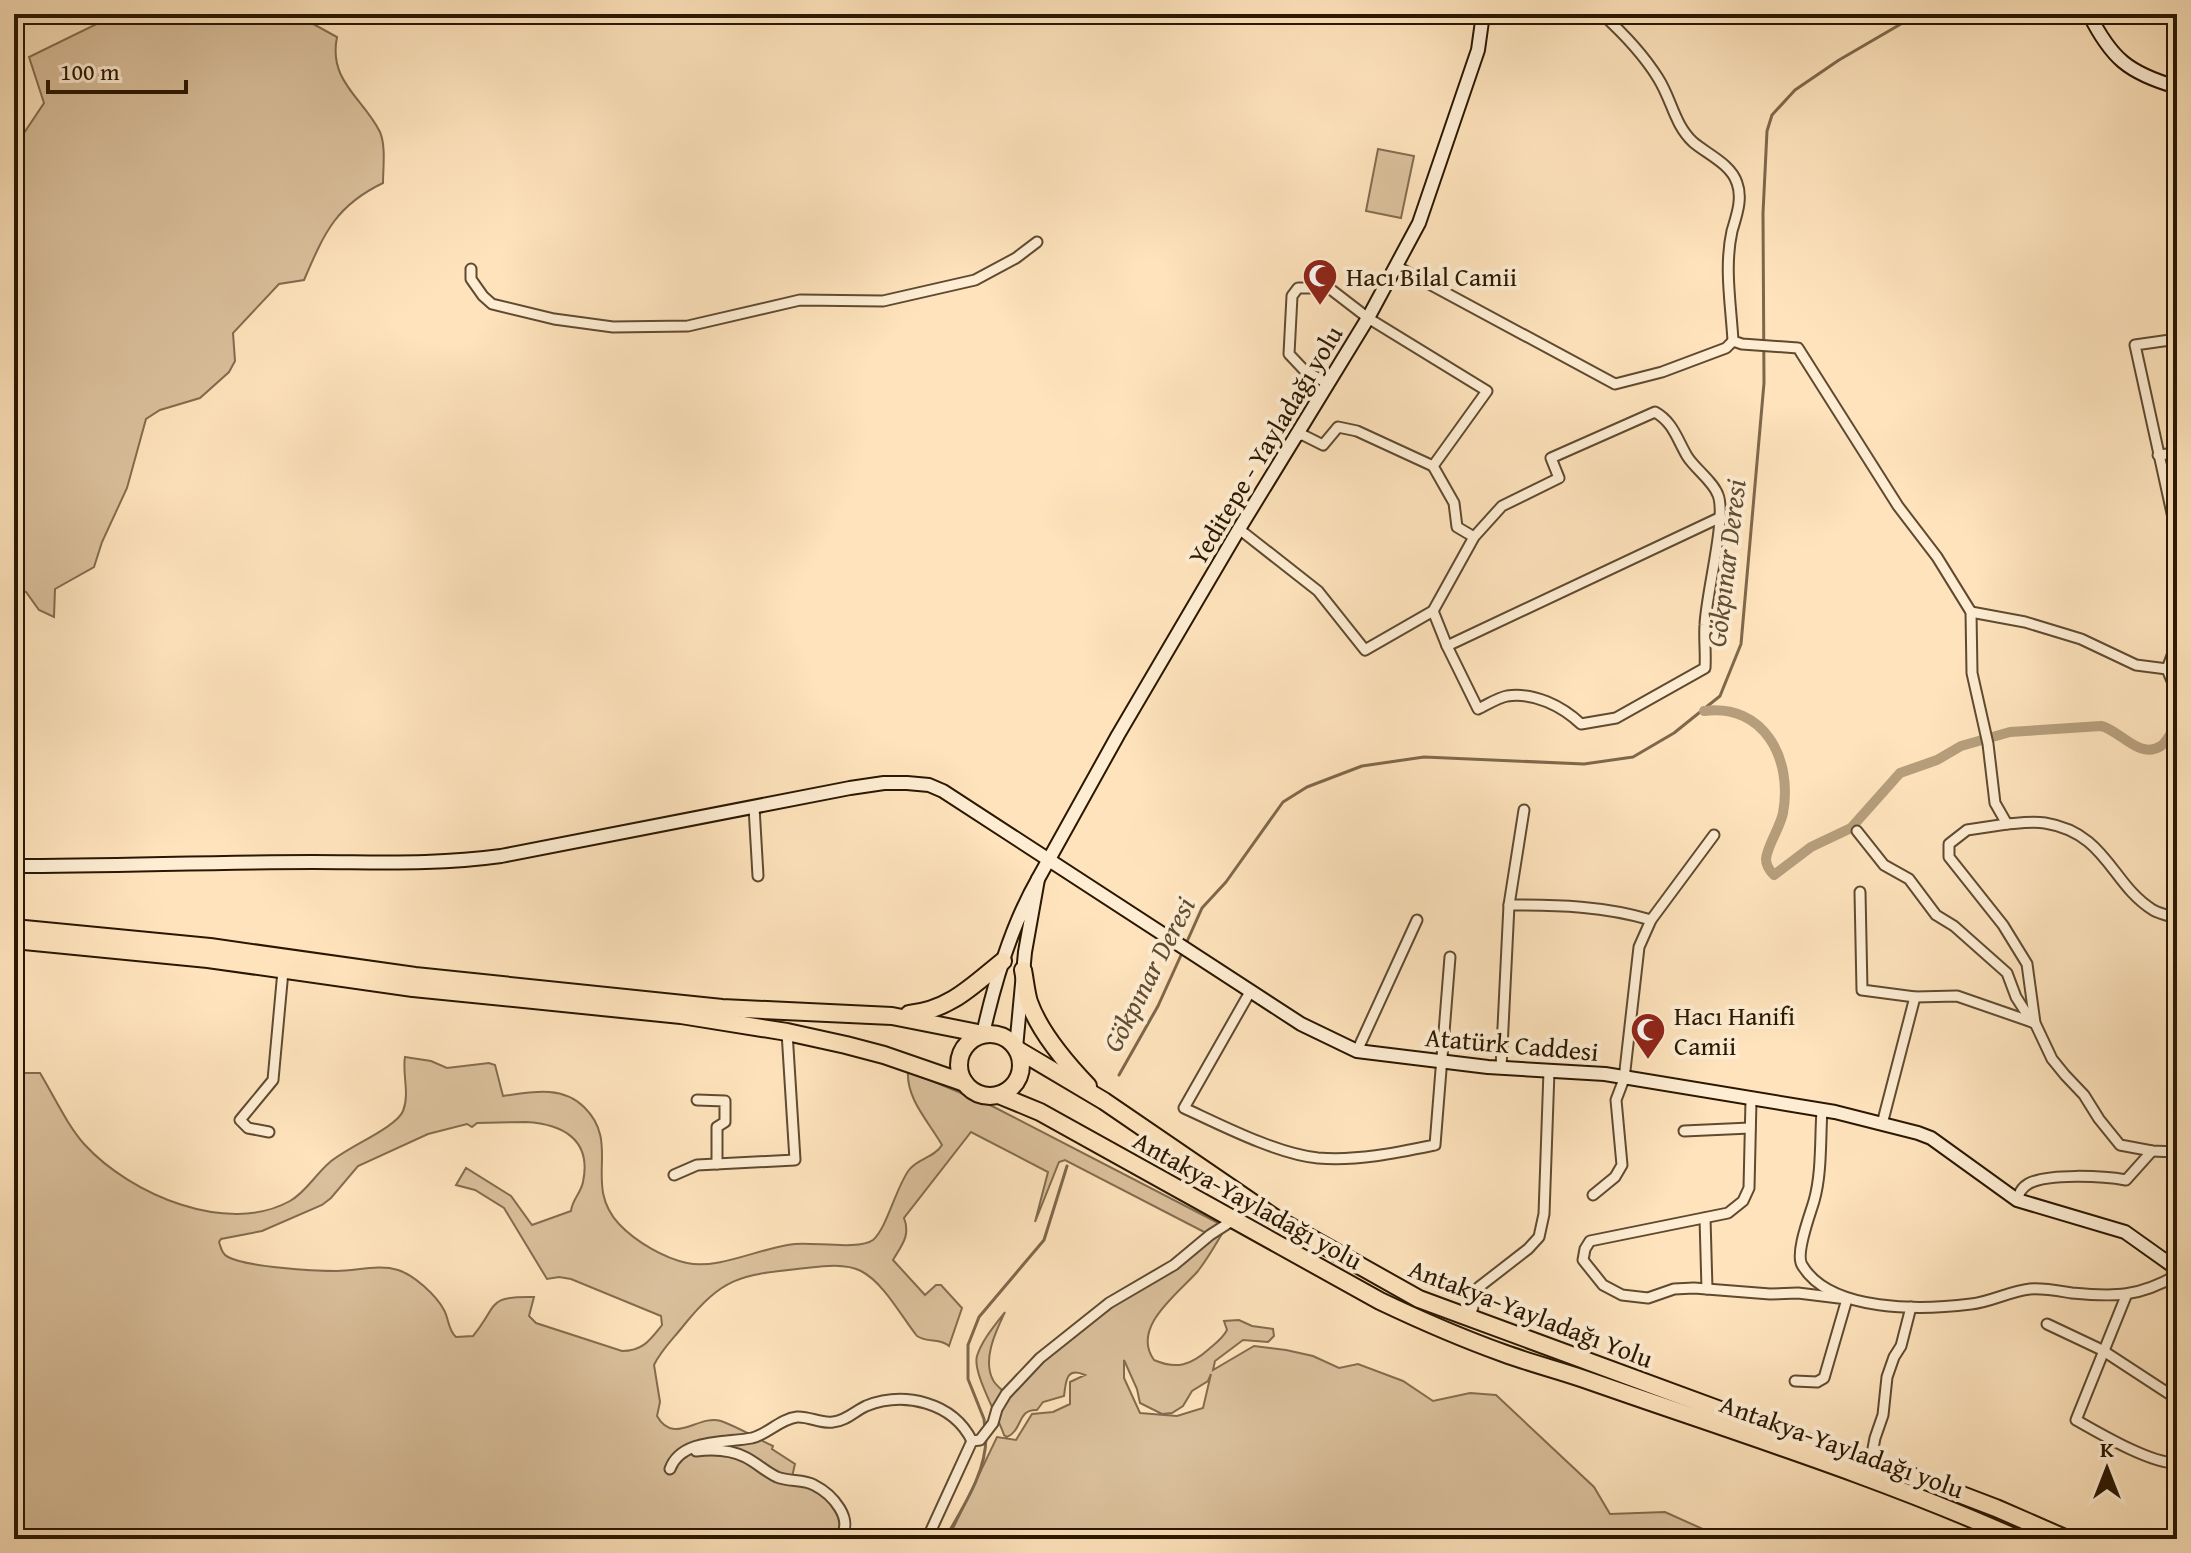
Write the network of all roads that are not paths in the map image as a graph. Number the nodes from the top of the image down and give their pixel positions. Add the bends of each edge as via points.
1 (1483, 14) edge
2 (1602, 14) edge
3 (2089, 14) edge
4 (2177, 87) edge
5 (1037, 242) dead end
6 (1396, 266) junction
7 (471, 269) dead end
8 (1368, 318) junction
9 (2177, 339) edge
10 (1738, 343) junction
11 (1327, 383) junction
12 (2177, 403) edge
13 (2177, 411) edge
14 (1295, 436) junction
15 (2177, 453) edge
16 (2158, 455) junction
17 (1433, 466) junction
18 (1721, 517) junction
19 (1239, 529) junction
20 (2177, 536) edge
21 (1474, 537) junction
22 (1433, 611) junction
23 (1971, 612) junction
24 (2177, 642) edge
25 (1447, 646) junction
26 (2167, 669) junction
27 (2177, 693) edge
28 (754, 807) junction
29 (1524, 810) dead end
30 (2007, 824) junction
31 (1857, 831) dead end
32 (1714, 835) dead end
33 (1051, 860) junction
34 (14, 866) edge
35 (758, 876) dead end
36 (1038, 879) junction
37 (1860, 892) dead end
38 (1509, 905) junction
39 (2177, 918) edge
40 (1417, 920) dead end
41 (1651, 920) junction
42 (14, 928) edge
43 (14, 940) edge
44 (1450, 957) dead end
45 (1003, 961) junction
46 (1023, 970) junction
47 (283, 971) junction
48 (1250, 992) junction
49 (1915, 997) junction
50 (892, 1016) junction
51 (2034, 1022) junction
52 (787, 1032) junction
53 (983, 1034) junction
54 (1017, 1049) junction
55 (1357, 1051) junction
56 (1442, 1061) junction
57 (1501, 1068) junction
58 (1549, 1071) junction
59 (1624, 1079) junction
60 (965, 1083) junction
61 (999, 1095) junction
62 (697, 1100) dead end
63 (1751, 1100) junction
64 (1104, 1101) junction
65 (1822, 1110) junction
66 (1882, 1124) junction
67 (1750, 1128) junction
68 (1684, 1131) dead end
69 (269, 1132) dead end
70 (2152, 1151) junction
71 (2177, 1152) edge
72 (717, 1164) junction
73 (674, 1175) dead end
74 (1593, 1195) dead end
75 (2017, 1200) junction
76 (1705, 1218) junction
77 (1235, 1219) junction
78 (2177, 1269) edge
79 (2177, 1275) edge
80 (1707, 1289) junction
81 (2126, 1296) junction
82 (1847, 1299) junction
83 (1911, 1307) junction
84 (1469, 1320) junction
85 (2047, 1324) dead end
86 (2102, 1350) junction
87 (1795, 1381) dead end
88 (2177, 1399) edge
89 (976, 1440) junction
90 (685, 1453) junction
91 (2177, 1463) edge
92 (1870, 1464) junction
93 (670, 1469) dead end
94 (839, 1539) edge
95 (927, 1539) edge
96 (2018, 1539) edge
97 (2067, 1539) edge

1 - 6 main road, Yeditepe - Yayladağı yolu via 1478,50 1419,223
2 - 10 street via 1627,36 1659,79 1678,124 1737,183 1728,304
3 - 4 main road via 2104,43 2124,65
5 - 7 street via 975,280 883,301 800,300 688,326 613,327 492,304 471,279
6 - 8 main road, Yeditepe - Yayladağı yolu
6 - 10 street via 1615,384
8 - 11 main road, Yeditepe - Yayladağı yolu
8 - 11 street via 1329,288 1298,288 1292,296 1289,354
8 - 17 street via 1487,391
9 - 16 street via 2135,345
10 - 23 street via 1798,348
11 - 14 main road, Yeditepe - Yayladağı yolu
12 - 13 street
14 - 17 street via 1323,445 1338,427 1357,431
14 - 19 main road, Yeditepe - Yayladağı yolu
15 - 16 street
16 - 20 street
17 - 21 street via 1454,503 1457,527
18 - 21 street via 1718,494 1689,459 1668,419 1655,412 1551,458 1559,478 1502,506
18 - 25 street
18 - 25 street via 1707,599 1705,668 1616,718 1581,724 1537,697 1506,696 1478,709
19 - 22 street via 1318,591 1365,650
19 - 33 main road, Yeditepe - Yayladağı yolu
21 - 22 street
22 - 25 street
23 - 26 street via 2025,622 2081,639 2136,665
23 - 30 street via 1972,673 1995,803
24 - 26 street
26 - 27 street
28 - 33 main road, Atatürk Caddesi via 884,783 929,785
28 - 34 main road, Atatürk Caddesi via 501,856 436,863
28 - 35 street
29 - 38 street
30 - 39 street via 2045,823 2081,836 2154,911
30 - 51 street via 1967,830 1949,844 1949,857 2027,964
31 - 51 street via 1884,865 1909,879 1936,915 2007,973
32 - 41 street
33 - 36 main road, Yeditepe - Yayladağı yolu
33 - 48 main road, Atatürk Caddesi
36 - 45 main road, Yeditepe - Yayladağı yolu
36 - 46 main road, Yeditepe - Yayladağı yolu
37 - 49 street via 1862,990
38 - 41 street via 1583,906
38 - 57 street
40 - 55 street
41 - 59 street via 1639,947
42 - 50 highway via 722,1008
43 - 47 highway
44 - 56 street
45 - 50 highway via 954,1000 922,1013
45 - 53 main road, Yeditepe - Yayladağı yolu
46 - 54 main road, Yeditepe - Yayladağı yolu
46 - 64 highway via 1039,1021 1069,1066
47 - 52 highway via 681,1015
47 - 69 street via 273,1080 240,1120 248,1128
48 - 55 main road, Atatürk Caddesi
48 - 56 street via 1184,1108 1285,1150 1316,1158 1376,1158 1435,1145
49 - 51 street via 1957,996
49 - 66 street
50 - 53 highway
51 - 70 street via 2052,1059 2120,1145
52 - 60 highway via 884,1055
52 - 72 street via 795,1160
53 - 54 highway via 1005,1037
53 - 60 highway via 962,1052 959,1068
54 - 61 highway via 1020,1077
54 - 64 highway, Antakya-Yayladağı Yolu
55 - 56 main road, Atatürk Caddesi
56 - 57 main road, Atatürk Caddesi
57 - 58 main road, Atatürk Caddesi
58 - 59 main road, Atatürk Caddesi
58 - 84 street via 1539,1237 1479,1287
59 - 63 main road, Atatürk Caddesi
59 - 74 street via 1616,1100 1622,1165
60 - 61 highway via 980,1095
61 - 77 highway, Antakya-Yayladağı yolu via 1040,1112
62 - 72 street via 725,1101 725,1122 717,1127
63 - 65 main road, Atatürk Caddesi
63 - 67 street
64 - 84 highway, Antakya-Yayladağı Yolu via 1286,1225 1396,1287
65 - 66 main road, Atatürk Caddesi
65 - 82 street via 1815,1196 1798,1257 1825,1287
66 - 75 main road, Atatürk Caddesi via 1931,1138
67 - 68 street
67 - 76 street via 1749,1188 1743,1201 1728,1213
70 - 71 street
70 - 75 street via 2126,1180 2087,1176 2034,1182
72 - 73 street via 689,1167
75 - 78 main road, Atatürk Caddesi via 2125,1232
76 - 80 street
76 - 80 street via 1590,1241 1583,1260 1603,1285 1622,1295 1648,1298 1674,1289
77 - 89 street via 1174,1265 1109,1303 1040,1358 1006,1394 993,1423
77 - 96 highway, Antakya-Yayladağı yolu via 1432,1326 1780,1446
79 - 81 street
80 - 82 street
81 - 83 street via 2030,1289 1973,1304
81 - 86 street
82 - 83 street
82 - 87 street via 1824,1378
83 - 92 street via 1887,1377
84 - 92 highway, Antakya-Yayladağı Yolu
85 - 86 street
86 - 88 street
86 - 91 street via 2076,1420 2162,1461
89 - 90 street via 937,1405 895,1400 872,1404 834,1422 792,1418 753,1438 716,1441
89 - 95 street
90 - 93 street
90 - 94 street via 739,1455 781,1479 816,1486 845,1518
92 - 97 highway, Antakya-Yayladağı Yolu

